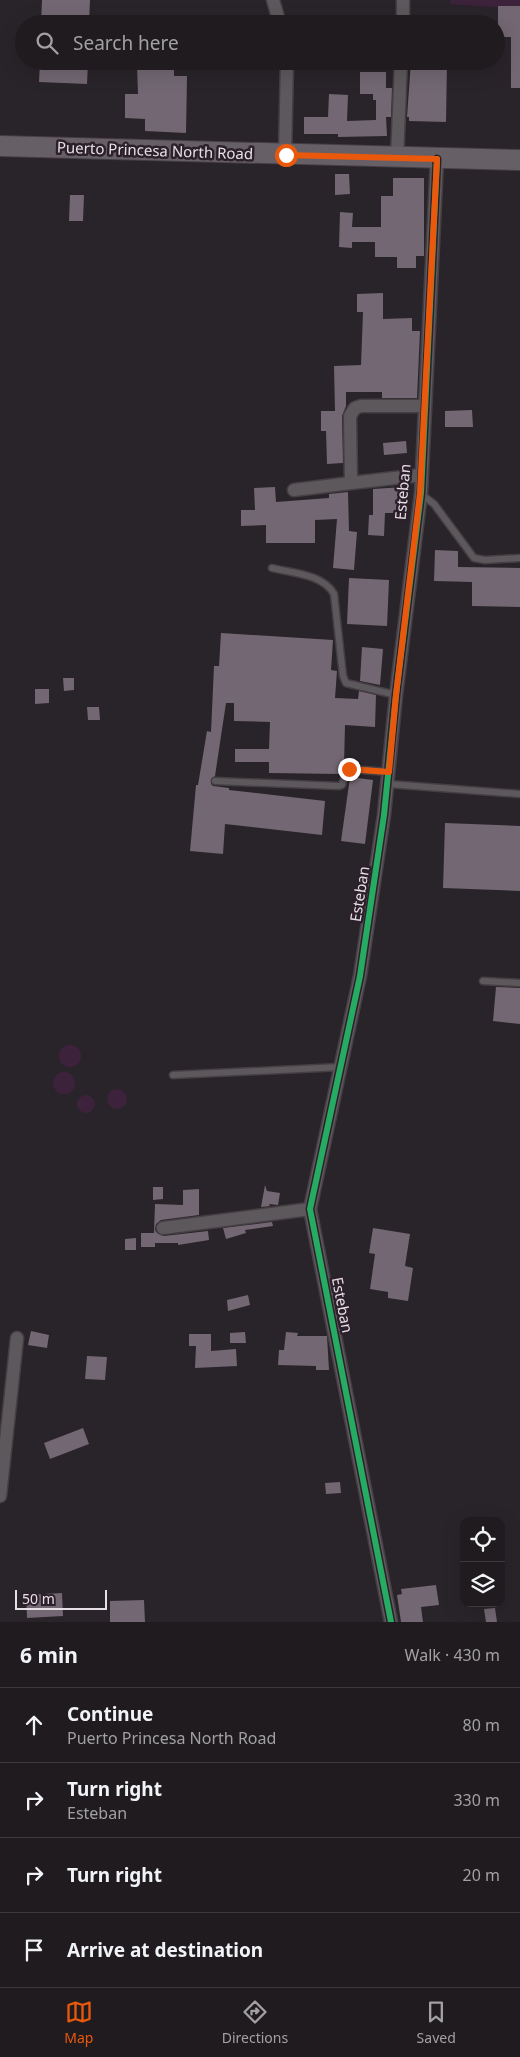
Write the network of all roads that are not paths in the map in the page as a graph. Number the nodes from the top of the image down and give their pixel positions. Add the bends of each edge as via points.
1 (273, 0) edge
2 (404, 0) edge
3 (277, 15) edge
4 (403, 15) edge
5 (287, 70) edge
6 (401, 70) edge
7 (0, 146) edge
8 (286, 155) junction
9 (397, 159) junction
10 (437, 159) junction
11 (520, 160) edge
12 (424, 406) junction
13 (421, 475) junction
14 (350, 483) junction
15 (294, 490) dead end
16 (420, 493) junction
17 (520, 558) edge
18 (272, 568) dead end
19 (396, 695) junction
20 (388, 778) junction
21 (215, 781) dead end
22 (520, 794) edge
23 (483, 981) dead end
24 (520, 984) edge
25 (341, 1067) junction
26 (173, 1076) dead end
27 (310, 1209) junction
28 (163, 1228) dead end
29 (18, 1338) dead end
30 (0, 1496) edge
31 (391, 1622) edge

1 - 3 street
2 - 4 street
5 - 8 street
6 - 9 street
7 - 8 main road, Puerto Princesa North Road
8 - 9 main road, Puerto Princesa North Road
9 - 10 main road, Puerto Princesa North Road
10 - 11 main road, Puerto Princesa North Road
10 - 12 street, Esteban
12 - 13 street, Esteban
12 - 14 street via 355,408 350,416
13 - 14 street
13 - 16 street, Esteban
14 - 15 street
16 - 17 lane via 434,504 474,558
16 - 19 street, Esteban
18 - 19 lane via 318,579 331,588 346,682
19 - 20 street, Esteban
20 - 21 lane via 349,769 339,786
20 - 22 lane
20 - 25 street, Esteban via 360,976
23 - 24 lane
25 - 26 lane
25 - 27 street, Esteban
27 - 28 street
27 - 31 street, Esteban
29 - 30 street

